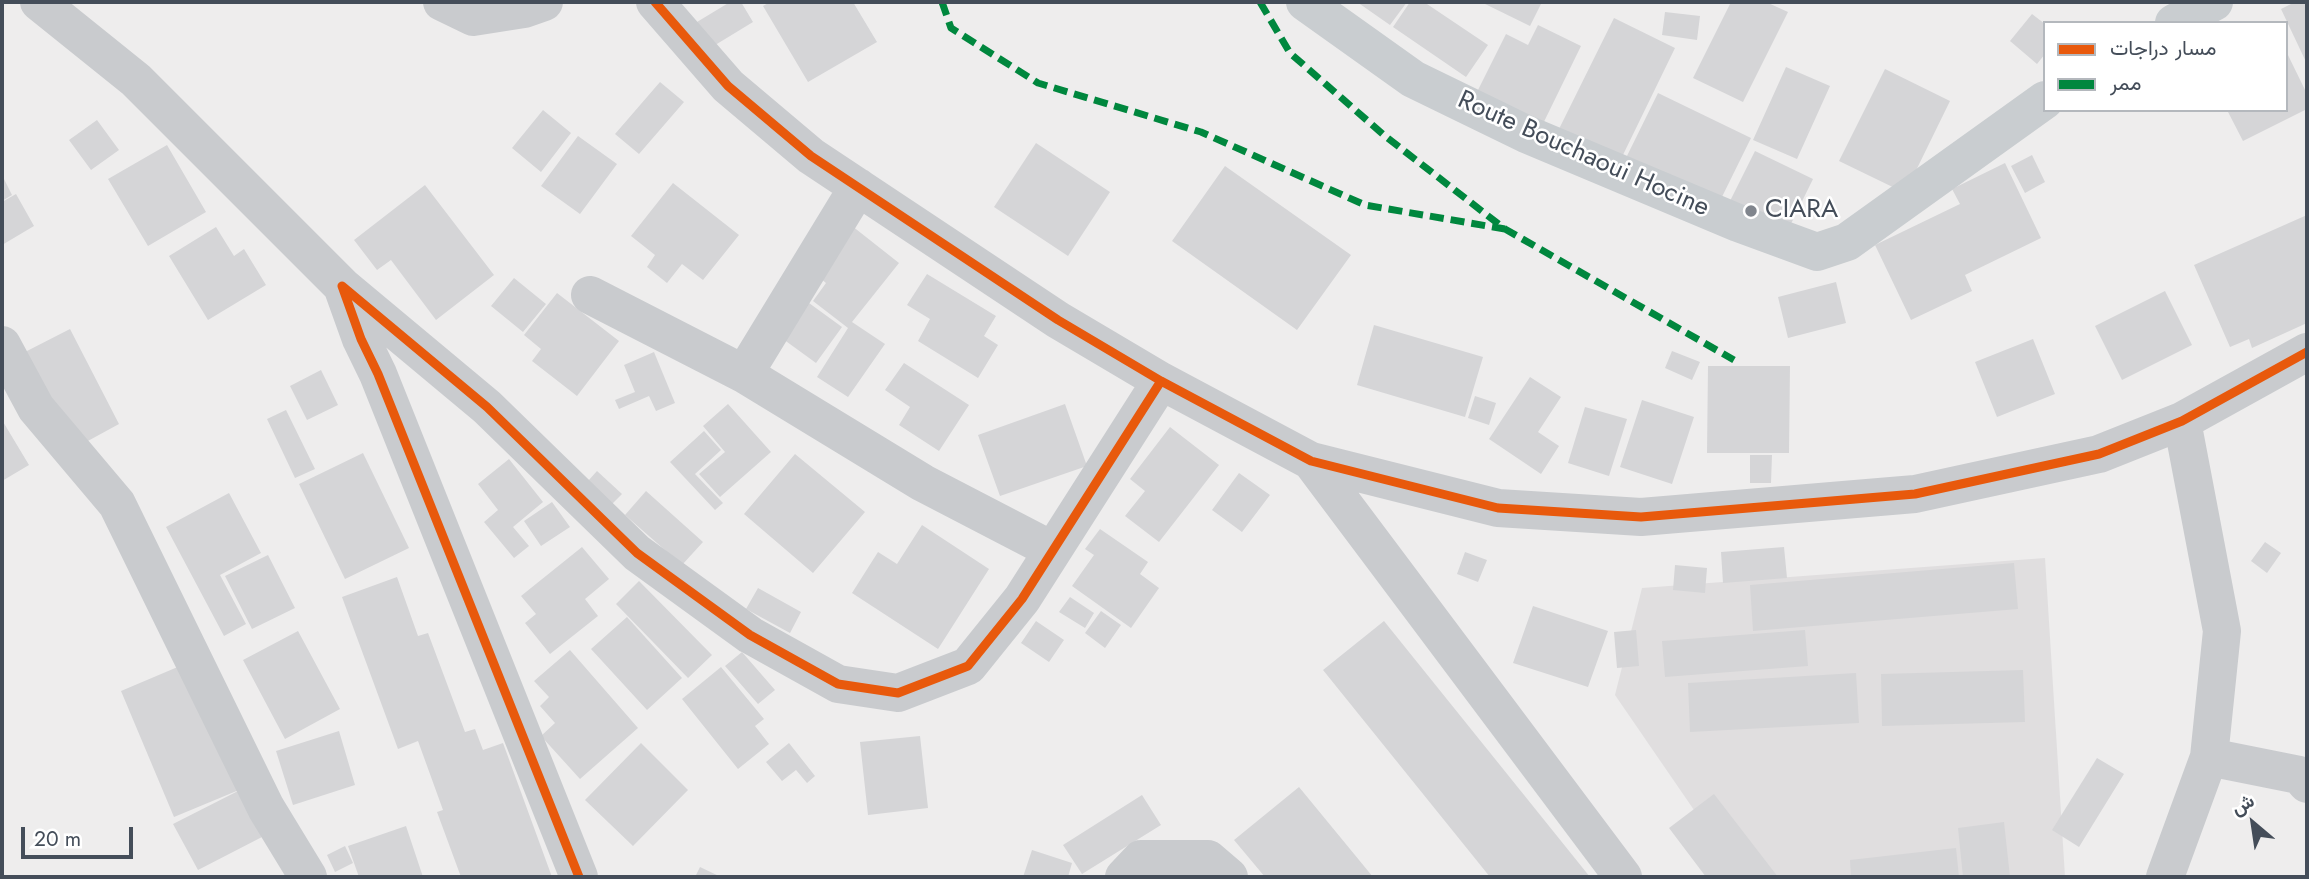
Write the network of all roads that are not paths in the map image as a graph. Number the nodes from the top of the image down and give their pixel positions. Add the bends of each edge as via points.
1 (39, 2) edge
2 (442, 2) edge
3 (544, 2) edge
4 (655, 2) edge
5 (1306, 2) edge
6 (2214, 2) edge
7 (2178, 21) edge
8 (2043, 101) edge
9 (858, 187) junction
10 (342, 286) junction
11 (590, 295) dead end
12 (2, 345) edge
13 (2307, 352) edge
14 (744, 374) junction
15 (1161, 381) junction
16 (2182, 421) junction
17 (1311, 461) junction
18 (1052, 550) junction
19 (2209, 757) junction
20 (2307, 784) edge
21 (308, 877) edge
22 (579, 877) edge
23 (1124, 877) edge
24 (1229, 877) edge
25 (1623, 877) edge
26 (2165, 877) edge

1 - 10 street via 136,80
2 - 3 street via 474,17
4 - 9 street via 728,86 811,156
5 - 8 street, Route Bouchaoui Hocine via 1413,79 1463,104 1525,134 1817,252 1847,242
6 - 7 street
9 - 14 street
9 - 15 street via 1058,320
10 - 18 street via 486,407 637,552 750,635 838,684 898,693 968,666 1022,599
10 - 22 street
11 - 14 street
12 - 21 street via 36,408 117,504 267,808
13 - 16 street
14 - 18 street via 923,483
15 - 17 street
15 - 18 street
16 - 17 street via 2099,454 1915,494 1641,517 1498,508
16 - 19 street via 2221,631
17 - 25 street
19 - 20 street via 2299,775
19 - 26 street
23 - 24 street via 1141,859 1208,859

